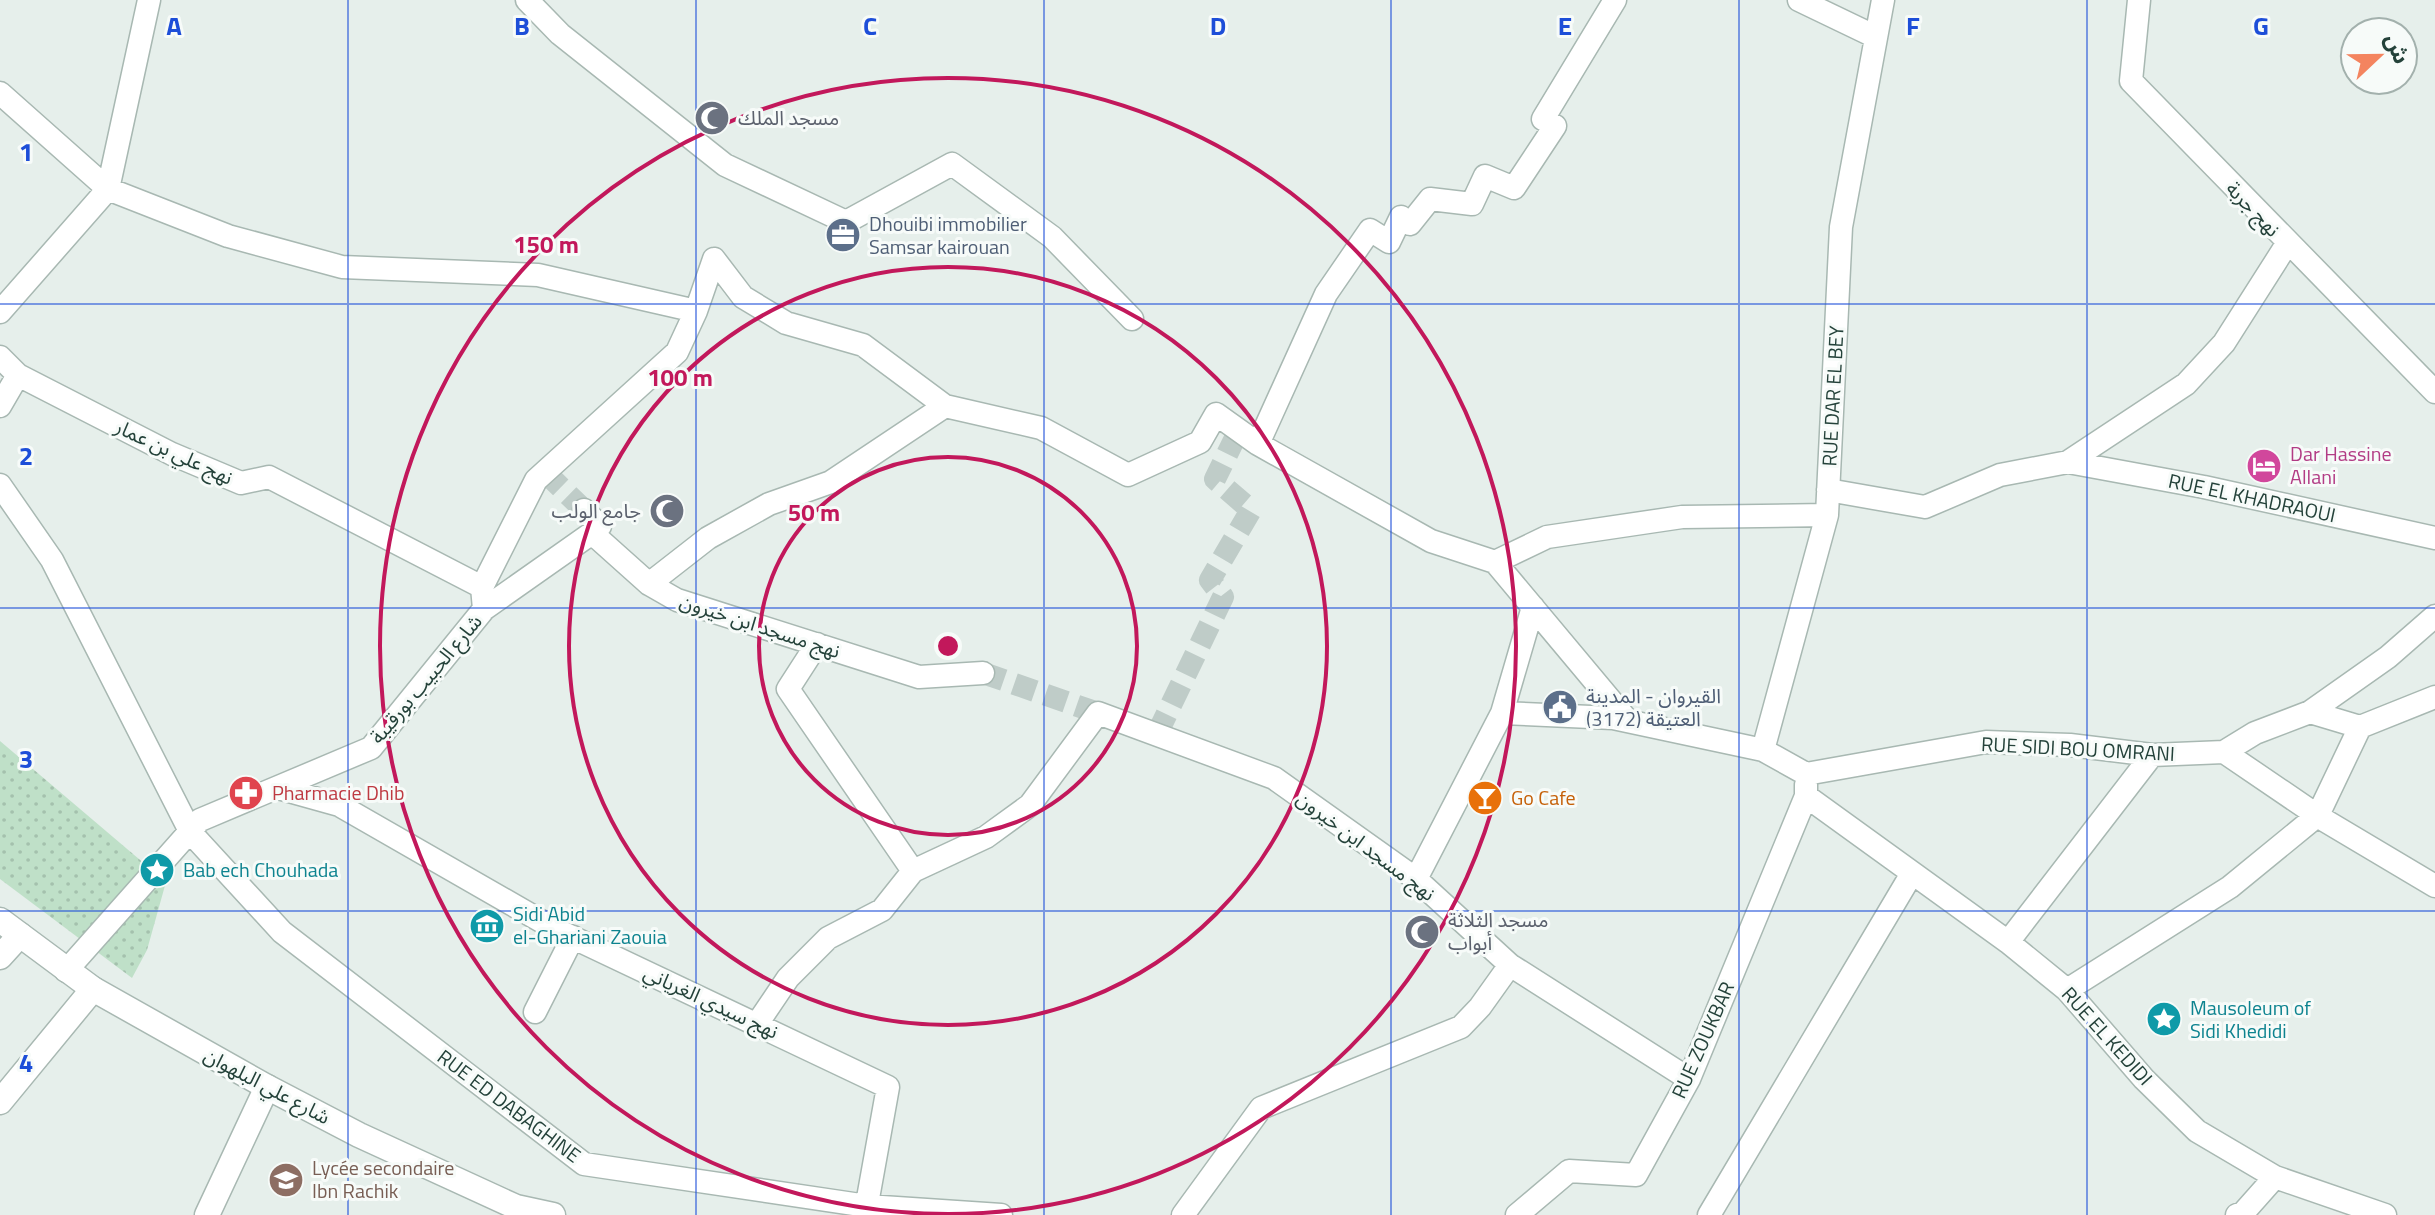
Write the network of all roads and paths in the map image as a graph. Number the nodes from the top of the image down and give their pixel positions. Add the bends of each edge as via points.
1 (149, 0) edge
2 (527, 0) edge
3 (1615, 0) edge
4 (1799, 0) edge
5 (1883, 0) edge
6 (2139, 0) edge
7 (1876, 37) junction
8 (0, 93) edge
9 (108, 189) junction
10 (2287, 244) junction
11 (696, 311) junction
12 (0, 312) edge
13 (1132, 319) dead end
14 (0, 357) edge
15 (18, 375) junction
16 (2435, 392) edge
17 (0, 406) edge
18 (945, 406) junction
19 (1258, 444) junction
20 (2068, 462) junction
21 (0, 485) edge
22 (1828, 490) junction
23 (584, 510) tunnel mouth
24 (1827, 515) junction
25 (592, 533) junction
26 (2435, 538) edge
27 (1495, 562) junction
28 (649, 584) junction
29 (483, 598) junction
30 (1533, 607) junction
31 (2435, 616) edge
32 (817, 644) junction
33 (983, 673) tunnel mouth
34 (2435, 697) edge
35 (2310, 712) junction
36 (1502, 713) junction
37 (1628, 721) junction
38 (2360, 727) junction
39 (1763, 750) junction
40 (2224, 752) junction
41 (2152, 755) junction
42 (1806, 785) junction
43 (278, 788) junction
44 (2318, 815) junction
45 (191, 833) junction
46 (913, 871) junction
47 (1911, 875) junction
48 (1416, 879) junction
49 (2435, 886) edge
50 (0, 920) edge
51 (20, 935) junction
52 (573, 937) junction
53 (2008, 942) junction
54 (0, 957) edge
55 (1510, 965) junction
56 (66, 971) junction
57 (93, 989) junction
58 (2067, 990) junction
59 (535, 1012) dead end
60 (757, 1024) junction
61 (1689, 1079) junction
62 (267, 1087) junction
63 (0, 1102) edge
64 (2275, 1177) junction
65 (866, 1210) edge
66 (207, 1215) edge
67 (553, 1215) edge
68 (1001, 1215) edge
69 (1183, 1215) edge
70 (1517, 1215) edge
71 (1709, 1215) edge
72 (2237, 1215) edge
73 (2385, 1215) edge

1 - 9 street
2 - 13 street via 560,34 725,165 846,222 952,164 1052,237
3 - 19 street via 1543,119 1555,126 1514,188 1485,176 1472,204 1430,199 1410,224 1401,217 1389,242 1370,230 1326,294
4 - 7 street
5 - 7 street, RUE DAR EL BEY
6 - 10 street, نهج جربة via 2131,81
7 - 22 street, RUE DAR EL BEY via 1841,227
8 - 9 street
9 - 11 street via 228,236 342,267 538,275
9 - 12 street
10 - 16 street, نهج جربة
10 - 20 street via 2224,343 2186,384
11 - 18 street, شارع الحبيب بورقيبة via 714,259 743,297 786,323 863,345
11 - 29 street, شارع الحبيب بورقيبة via 677,352 536,480
14 - 15 street, نهج علي بن عمار
15 - 17 street
15 - 29 street, نهج علي بن عمار via 241,483 269,477
18 - 19 street via 1041,428 1128,475 1200,442 1216,414
18 - 28 street via 831,482 769,504 708,538
19 - 27 street via 1431,541
20 - 22 street via 2000,475 1925,507
20 - 26 street, RUE EL KHADRAOUI
21 - 45 street, RUE ED DABAGHINE via 52,560
22 - 24 street, RUE DAR EL BEY
23 - 25 street via 600,526
24 - 27 street via 1682,517 1547,537
24 - 39 street, RUE DAR EL BEY
25 - 28 street, نهج مسجد ابن خيرون
25 - 29 street
27 - 30 street
28 - 32 street, نهج مسجد ابن خيرون via 677,600
29 - 43 street, شارع الحبيب بورقيبة via 371,748
30 - 36 street
30 - 37 street
31 - 35 street
32 - 33 street, نهج مسجد ابن خيرون via 919,677
32 - 46 street via 788,689
34 - 38 street
35 - 38 street
35 - 40 street via 2255,733
36 - 37 street
36 - 48 street
37 - 39 street
38 - 44 street
39 - 42 street
40 - 41 street, RUE SIDI BOU OMRANI
40 - 44 street
41 - 42 street, RUE SIDI BOU OMRANI via 1986,742
41 - 53 street
42 - 47 street, RUE EL KEDIDI
42 - 61 street, RUE ZOUKBAR
43 - 45 street, شارع الحبيب بورقيبة via 200,820
43 - 52 street, نهج سيدي الغرياني via 339,805
44 - 49 street
44 - 58 street via 2230,887
45 - 56 street, شارع الحبيب بورقيبة
45 - 65 street, RUE ED DABAGHINE via 282,932 584,1164
46 - 48 street, نهج مسجد ابن خيرون via 986,837 1030,805 1098,713 1274,778
46 - 60 street via 882,910 828,938 788,978
47 - 53 street, RUE EL KEDIDI
47 - 71 street
48 - 55 street, نهج مسجد ابن خيرون
50 - 51 street, شارع علي البلهوان
51 - 54 street
51 - 56 street, شارع علي البلهوان
52 - 59 street
52 - 60 street, نهج سيدي الغرياني
53 - 58 street, RUE EL KEDIDI
55 - 61 street, نهج مسجد ابن خيرون
55 - 69 street via 1461,1027 1261,1108
56 - 57 street, شارع علي البلهوان
57 - 62 street, شارع علي البلهوان
57 - 63 street
58 - 64 street, RUE EL KEDIDI via 2197,1131
60 - 65 street, نهج سيدي الغرياني via 888,1087
61 - 70 street, RUE ZOUKBAR via 1636,1175 1569,1171
62 - 66 street
62 - 67 street, شارع علي البلهوان via 516,1207
64 - 72 street
64 - 73 street, RUE EL KEDIDI
65 - 68 street, RUE ED DABAGHINE

